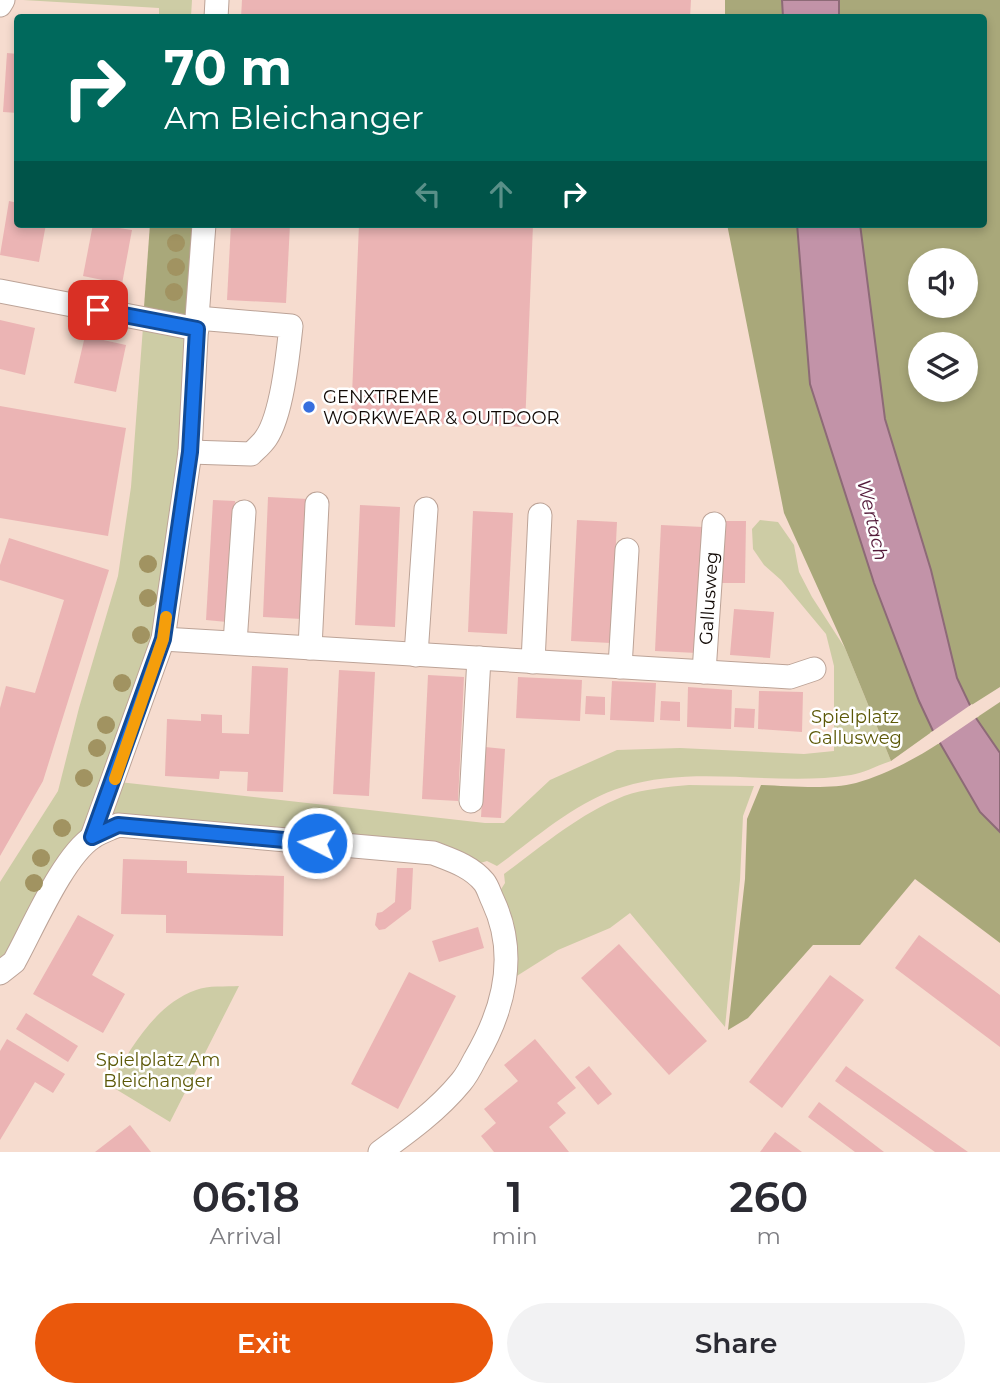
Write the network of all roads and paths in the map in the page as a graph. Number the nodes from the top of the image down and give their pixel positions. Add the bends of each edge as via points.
1 (3, 0) edge
2 (0, 5) edge
3 (204, 228) edge
4 (0, 291) edge
5 (197, 324) junction
6 (190, 452) junction
7 (317, 504) dead end
8 (426, 509) dead end
9 (244, 512) dead end
10 (540, 516) dead end
11 (714, 524) dead end
12 (627, 550) dead end
13 (163, 639) junction
14 (235, 643) junction
15 (310, 648) junction
16 (416, 654) junction
17 (479, 658) junction
18 (533, 662) junction
19 (621, 667) junction
20 (814, 670) dead end
21 (704, 672) junction
22 (471, 801) dead end
23 (92, 837) junction
24 (0, 973) edge
25 (380, 1152) edge

1 - 2 street
3 - 5 street
4 - 5 street
5 - 6 street
5 - 6 street via 291,326 276,414 267,436 251,454
6 - 13 street
7 - 15 street
8 - 16 street
9 - 14 street
10 - 18 street
11 - 21 street, Gallusweg
12 - 19 street
13 - 14 street
13 - 23 street
14 - 15 street
15 - 16 street
16 - 17 street
17 - 18 street
17 - 22 street
18 - 19 street
19 - 21 street
20 - 21 street via 790,677
23 - 24 street via 67,866 14,962
23 - 25 street via 118,825 433,853 458,862 485,883 507,949 504,990 490,1034 463,1081 425,1119

